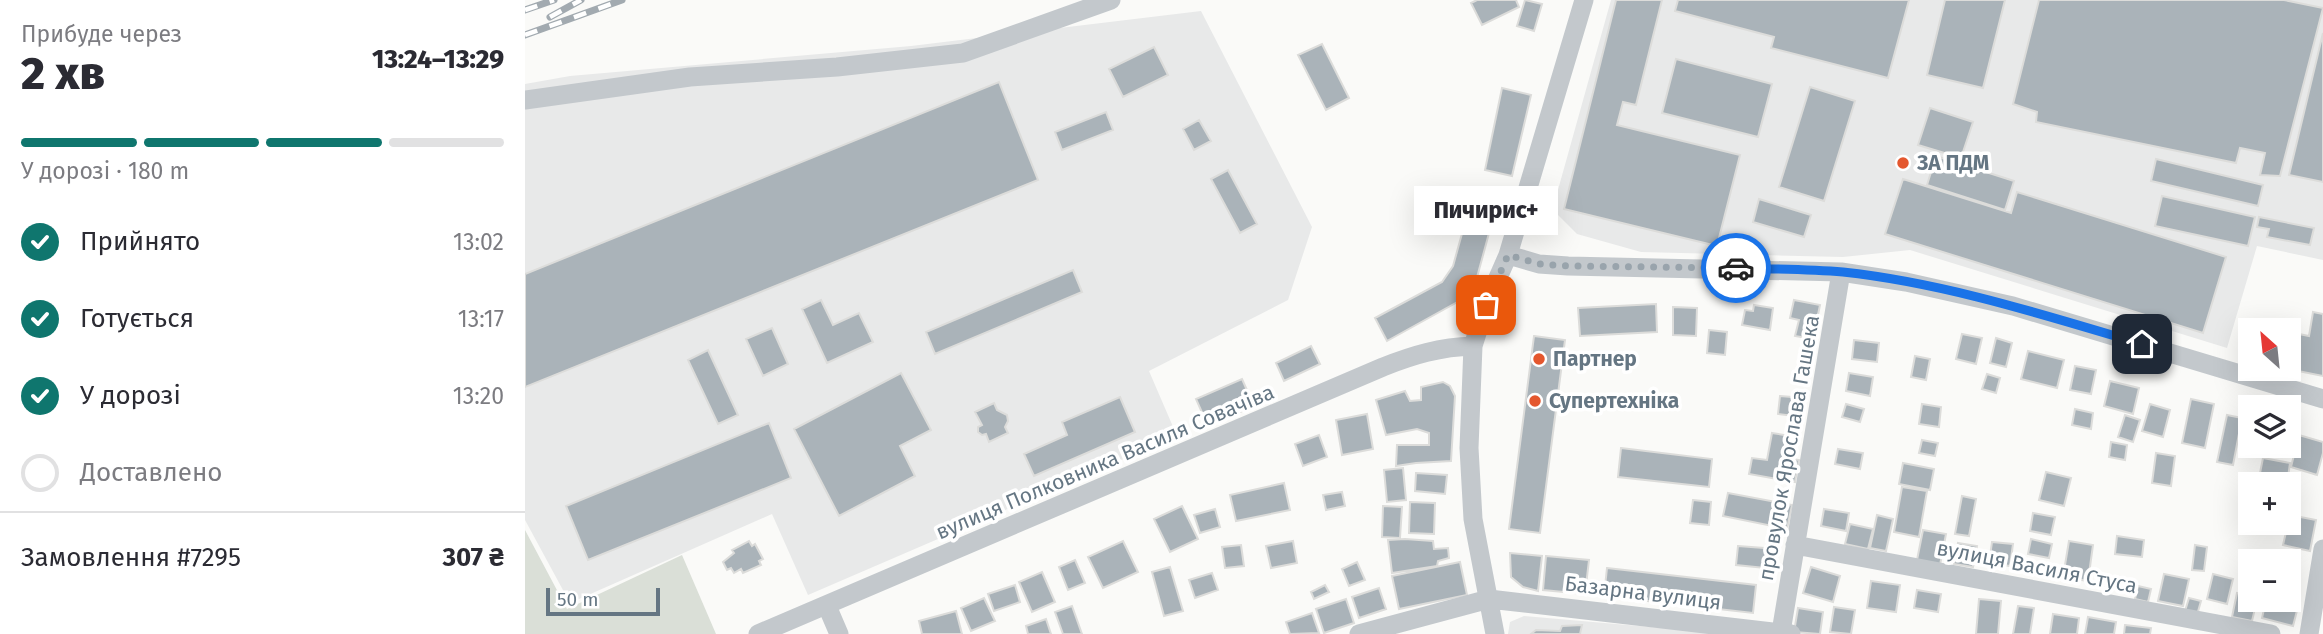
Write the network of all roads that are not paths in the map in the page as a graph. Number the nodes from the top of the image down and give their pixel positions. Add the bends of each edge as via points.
1 (1111, 0) edge
2 (1584, 0) edge
3 (525, 100) edge
4 (1508, 255) junction
5 (1842, 272) junction
6 (1473, 346) junction
7 (2323, 399) edge
8 (1795, 545) junction
9 (2323, 549) edge
10 (1489, 599) junction
11 (827, 606) junction
12 (1786, 633) edge
13 (758, 634) edge
14 (839, 634) edge
15 (1359, 634) edge
16 (1495, 634) edge
17 (2271, 634) edge
18 (2309, 634) edge

1 - 3 street via 963,53 690,77
2 - 4 street
4 - 5 street via 1568,266
4 - 6 street
5 - 7 street via 2013,306
5 - 8 street, провулок Ярослава Гашека
6 - 10 street via 1469,448 1473,519
6 - 11 street, вулиця Полковника Василя Совачіва via 1438,349 1394,363
8 - 12 street, провулок Ярослава Гашека
8 - 17 street, вулиця Василя Стуса
9 - 18 street
10 - 12 street, Базарна вулиця
10 - 15 street
10 - 16 street
11 - 13 street, вулиця Полковника Василя Совачіва
11 - 14 street

